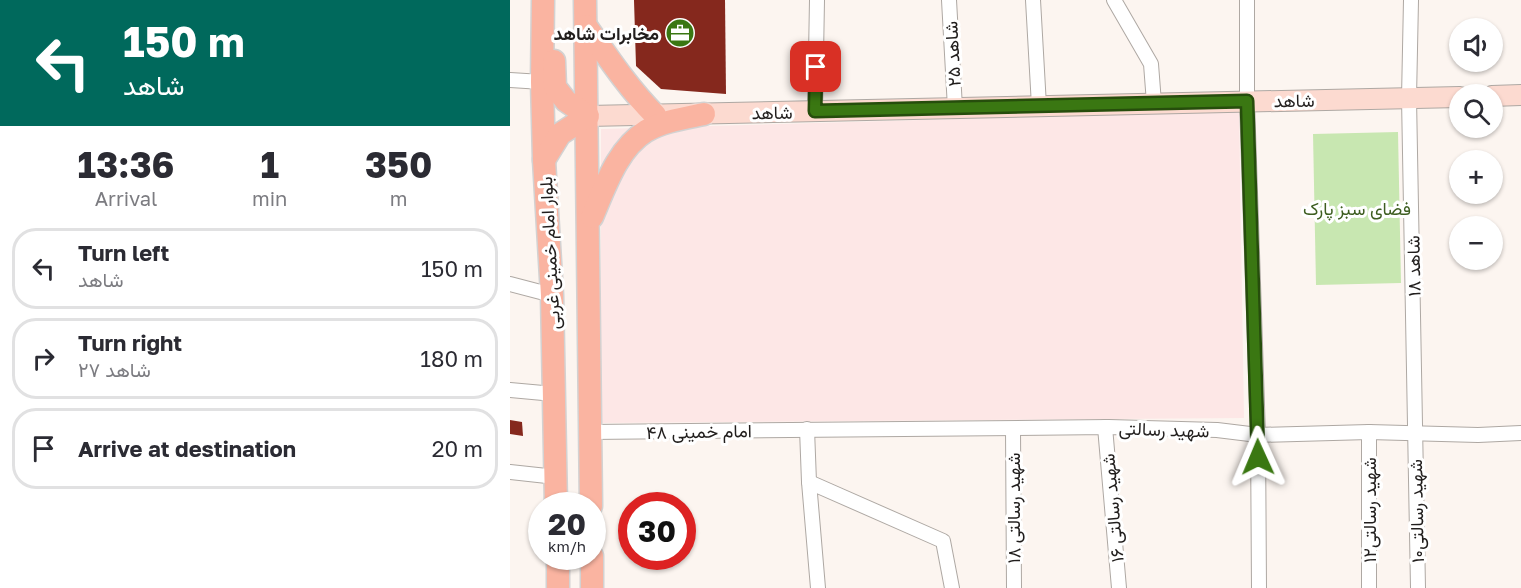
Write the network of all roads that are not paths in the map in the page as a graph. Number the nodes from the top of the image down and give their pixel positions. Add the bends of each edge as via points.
1 (543, 0) edge
2 (551, 0) edge
3 (585, 0) edge
4 (817, 0) edge
5 (950, 0) edge
6 (1033, 0) edge
7 (1113, 0) edge
8 (1247, 0) edge
9 (1411, 0) edge
10 (586, 26) junction
11 (510, 80) edge
12 (542, 82) junction
13 (1521, 95) edge
14 (1503, 96) edge
15 (1449, 97) edge
16 (1409, 98) junction
17 (1247, 101) junction
18 (1154, 103) junction
19 (1040, 106) junction
20 (955, 108) junction
21 (815, 111) junction
22 (704, 114) junction
23 (655, 115) junction
24 (588, 116) junction
25 (544, 160) junction
26 (589, 224) junction
27 (510, 284) edge
28 (552, 295) junction
29 (510, 390) edge
30 (554, 394) junction
31 (1105, 427) junction
32 (807, 429) junction
33 (1013, 429) junction
34 (590, 432) junction
35 (1368, 432) junction
36 (1521, 433) edge
37 (1414, 434) junction
38 (1258, 435) junction
39 (510, 472) edge
40 (556, 477) junction
41 (809, 482) junction
42 (556, 492) edge
43 (591, 492) edge
44 (558, 570) edge
45 (592, 570) edge
46 (558, 588) edge
47 (592, 588) edge
48 (818, 588) edge
49 (952, 588) edge
50 (1014, 588) edge
51 (1119, 588) edge
52 (1259, 588) edge
53 (1369, 588) edge
54 (1418, 588) edge

1 - 12 main road, بلوار امام خمینی غربی
2 - 24 main road via 555,87 566,101
3 - 10 main road, بلوار امام خمینی غربی
4 - 21 street
5 - 20 street, شاهد ۲۵
6 - 19 street
7 - 18 street via 1151,64
8 - 17 street
9 - 16 street, شاهد ۱۸
10 - 23 main road
10 - 24 main road, بلوار امام خمینی غربی
11 - 12 street
12 - 25 main road, بلوار امام خمینی غربی
13 - 14 main road
15 - 16 main road, شاهد
16 - 17 main road, شاهد
16 - 37 street, شاهد ۱۸
17 - 18 main road, شاهد
17 - 38 street
18 - 19 main road, شاهد
19 - 20 main road, شاهد
20 - 21 main road, شاهد
21 - 22 main road, شاهد
22 - 23 main road, شاهد
22 - 26 main road via 645,132 628,146 613,169
23 - 24 main road, شاهد
24 - 25 main road via 560,134
24 - 26 main road, بلوار امام خمینی غربی
25 - 28 main road, بلوار امام خمینی غربی
26 - 34 main road, بلوار امام خمینی غربی
27 - 28 street
28 - 30 main road, بلوار امام خمینی غربی
29 - 30 street
30 - 40 main road, بلوار امام خمینی غربی
31 - 33 street, شهید رسالتی
31 - 38 street, شهید رسالتی
31 - 51 street, شهید رسالتی ۱۶
32 - 33 street, شهید رسالتی
32 - 34 street, امام خمینی ۴۸
32 - 41 street
33 - 50 street, شهید رسالتی ۱۸
34 - 43 main road, بلوار امام خمینی غربی
35 - 37 street, شهید رسالتی
35 - 38 street, شهید رسالتی
35 - 53 street, شهید رسالتی۱۲
36 - 37 street, شهید رسالتی
37 - 54 street, شهید رسالتی۱۰
38 - 52 street
39 - 40 street
40 - 42 main road, بلوار امام خمینی غربی
41 - 48 street
41 - 49 street via 944,541
44 - 46 main road
45 - 47 main road

